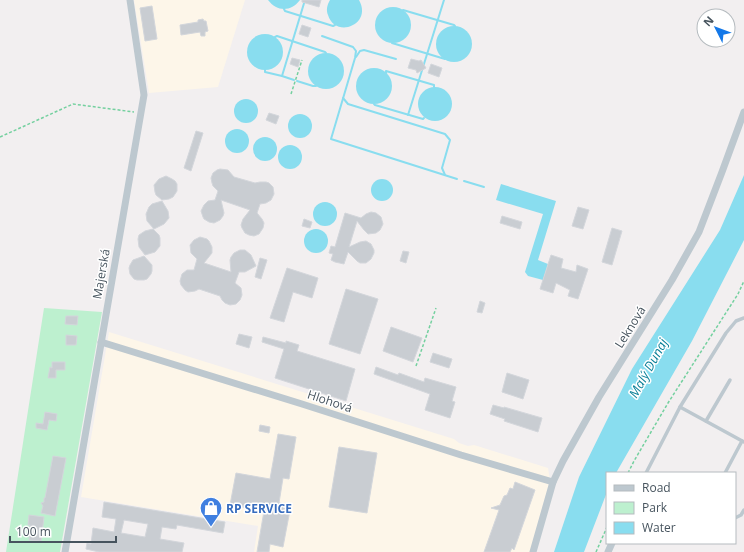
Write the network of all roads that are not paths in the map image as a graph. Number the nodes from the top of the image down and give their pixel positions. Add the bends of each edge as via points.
1 (130, 0) edge
2 (744, 112) edge
3 (744, 318) edge
4 (101, 342) junction
5 (730, 380) dead end
6 (680, 407) junction
7 (706, 421) junction
8 (743, 442) edge
9 (647, 472) edge
10 (726, 472) edge
11 (553, 482) junction
12 (744, 510) edge
13 (736, 518) edge
14 (67, 552) edge
15 (533, 552) edge

1 - 4 street, Majerská via 144,95
2 - 11 street, Leknová via 699,232 599,397
3 - 6 lane via 726,332
4 - 11 street, Hlohová
4 - 14 street, Majerská
5 - 7 lane
6 - 7 lane
6 - 9 lane
7 - 8 lane
8 - 10 lane
11 - 15 street, Leknová
12 - 13 lane via 741,516

